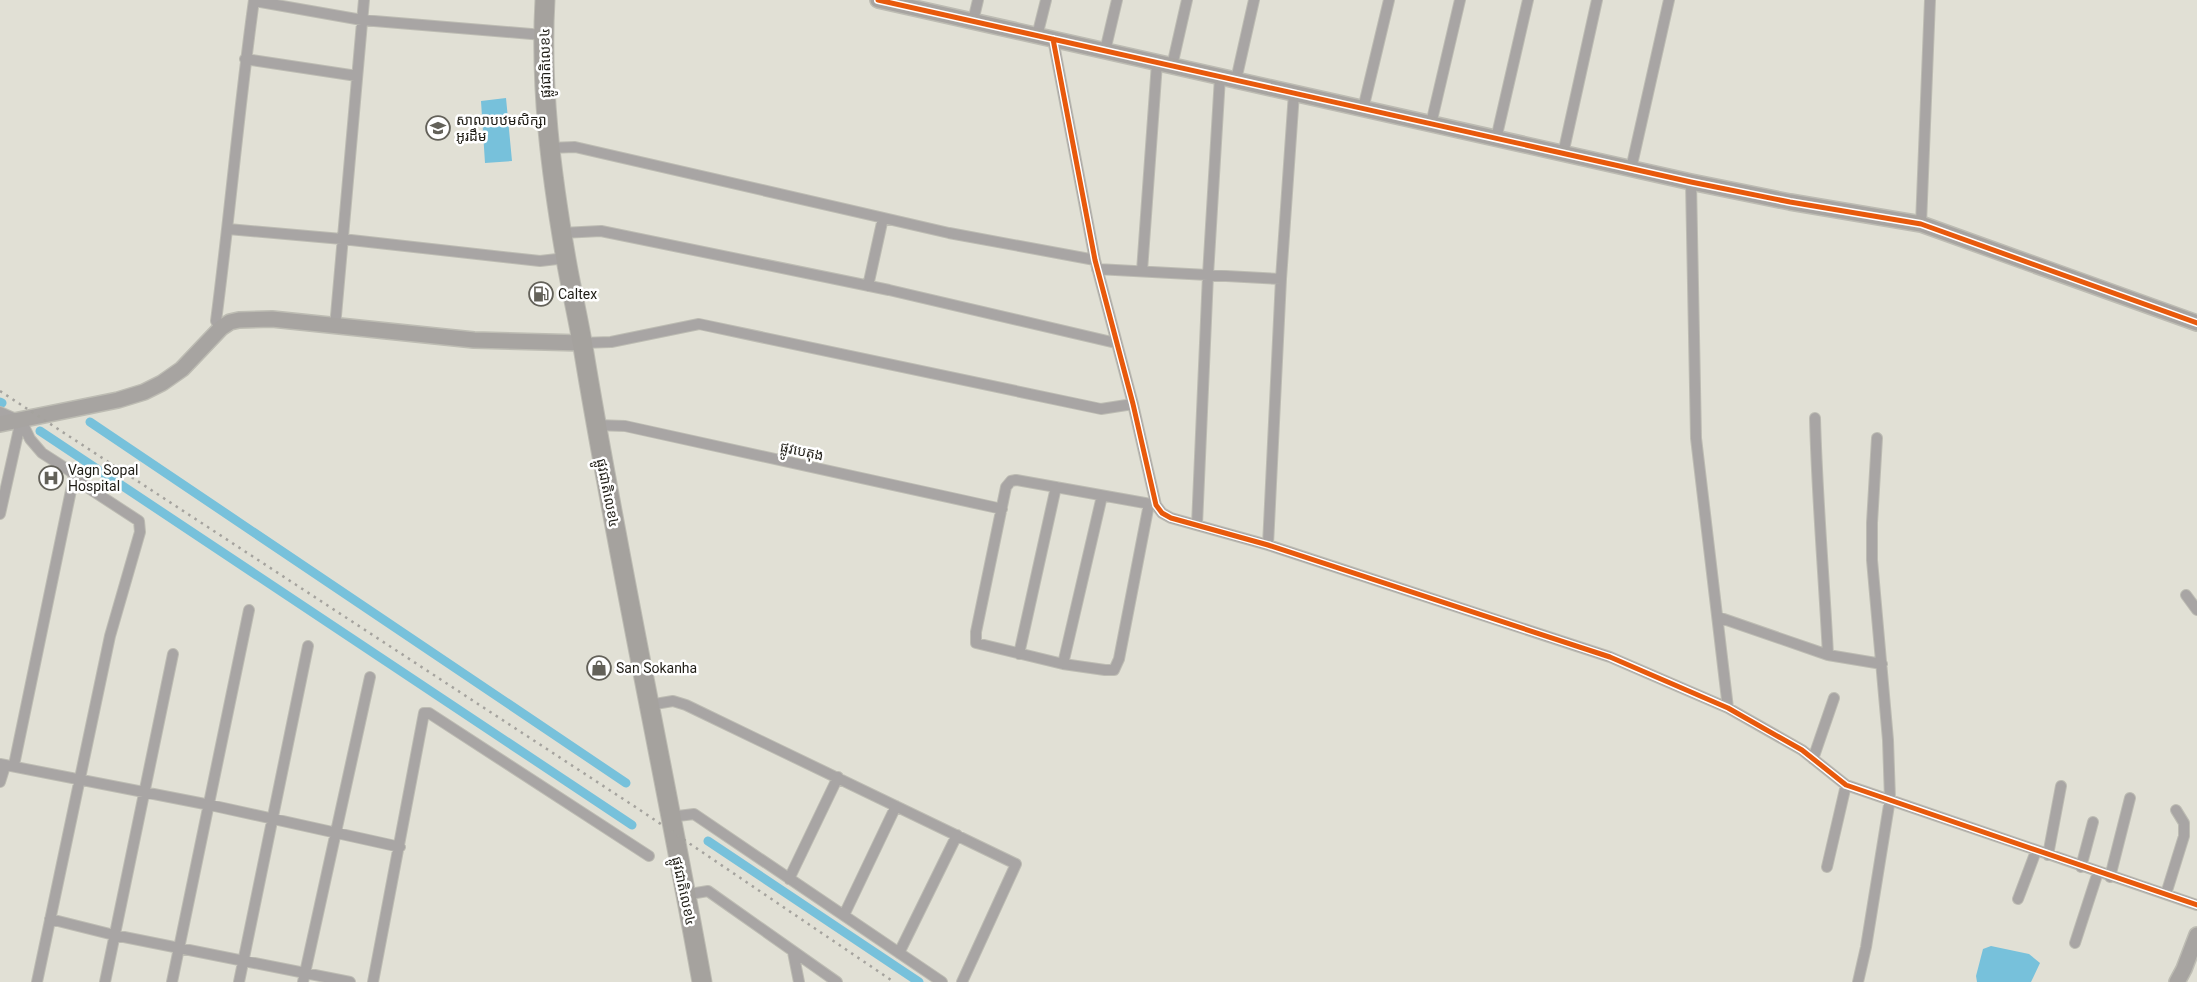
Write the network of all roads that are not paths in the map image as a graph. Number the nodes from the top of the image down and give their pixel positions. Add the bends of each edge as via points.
1 (364, 0) edge
2 (545, 0) edge
3 (878, 0) edge
4 (978, 0) edge
5 (1046, 0) edge
6 (1117, 0) edge
7 (1187, 0) edge
8 (1254, 0) edge
9 (1390, 0) edge
10 (1460, 0) edge
11 (1528, 0) edge
12 (1597, 0) edge
13 (1669, 0) edge
14 (1930, 0) edge
15 (254, 1) edge
16 (910, 4) edge
17 (362, 20) junction
18 (973, 21) junction
19 (543, 35) junction
20 (1038, 36) junction
21 (1054, 40) junction
22 (1105, 51) junction
23 (245, 59) junction
24 (1157, 62) junction
25 (1172, 66) junction
26 (357, 76) junction
27 (1220, 77) junction
28 (1236, 80) junction
29 (1294, 94) junction
30 (1363, 109) junction
31 (1431, 124) junction
32 (1496, 139) junction
33 (549, 148) junction
34 (1563, 154) junction
35 (1631, 169) junction
36 (1691, 182) junction
37 (883, 218) junction
38 (1921, 224) junction
39 (228, 229) junction
40 (562, 233) junction
41 (342, 239) junction
42 (566, 258) junction
43 (1096, 265) junction
44 (1142, 271) junction
45 (1208, 274) junction
46 (1281, 279) junction
47 (868, 286) junction
48 (2197, 323) edge
49 (336, 327) junction
50 (220, 328) junction
51 (582, 343) junction
52 (1116, 343) junction
53 (1133, 404) junction
54 (0, 412) edge
55 (1815, 418) dead end
56 (20, 420) junction
57 (0, 424) edge
58 (595, 425) junction
59 (1877, 438) dead end
60 (74, 476) junction
61 (1056, 487) junction
62 (1102, 496) junction
63 (1152, 504) junction
64 (1002, 509) junction
65 (0, 514) edge
66 (1197, 525) junction
67 (1268, 545) junction
68 (2186, 595) dead end
69 (250, 610) dead end
70 (2197, 610) edge
71 (1718, 617) junction
72 (308, 646) dead end
73 (173, 654) dead end
74 (1019, 654) junction
75 (1828, 656) junction
76 (1063, 664) junction
77 (1882, 664) junction
78 (370, 677) dead end
79 (1834, 698) dead end
80 (649, 705) junction
81 (1728, 708) junction
82 (1813, 759) junction
83 (6, 765) edge
84 (838, 778) junction
85 (80, 779) junction
86 (0, 782) edge
87 (1846, 785) junction
88 (2062, 786) dead end
89 (143, 792) junction
90 (2130, 798) dead end
91 (1890, 799) junction
92 (210, 805) junction
93 (896, 806) junction
94 (2176, 810) dead end
95 (670, 817) junction
96 (272, 819) junction
97 (2093, 822) dead end
98 (335, 832) junction
99 (957, 835) junction
100 (400, 847) junction
101 (2036, 850) junction
102 (2048, 855) junction
103 (649, 856) dead end
104 (1827, 867) dead end
105 (2081, 867) junction
106 (2098, 872) junction
107 (2110, 877) junction
108 (789, 879) junction
109 (2166, 894) junction
110 (684, 896) junction
111 (2018, 899) dead end
112 (2197, 905) edge
113 (844, 915) junction
114 (50, 920) junction
115 (114, 935) junction
116 (2197, 935) edge
117 (2075, 942) dead end
118 (180, 949) junction
119 (793, 952) junction
120 (899, 953) junction
121 (243, 960) junction
122 (304, 977) edge
123 (37, 982) edge
124 (104, 982) edge
125 (172, 982) edge
126 (238, 982) edge
127 (350, 982) edge
128 (373, 982) edge
129 (702, 982) edge
130 (799, 982) edge
131 (838, 982) edge
132 (942, 982) edge
133 (962, 982) edge
134 (1858, 982) edge
135 (2177, 982) edge

1 - 17 street
2 - 19 highway, ផ្លូវជាតិលេខ៤
3 - 16 street
4 - 18 street
5 - 20 street
6 - 22 street
7 - 25 street
8 - 28 street
9 - 30 street
10 - 31 street
11 - 32 street
12 - 34 street
13 - 35 street
14 - 38 street
15 - 17 street
15 - 23 street
16 - 18 street
17 - 19 street
17 - 26 street
18 - 20 street
19 - 33 highway, ផ្លូវជាតិលេខ៤
20 - 21 street
21 - 22 street
21 - 43 street
22 - 24 street
23 - 26 street
23 - 39 street
24 - 25 street
24 - 44 street
25 - 27 street
26 - 41 street
27 - 28 street
27 - 45 street
28 - 29 street
29 - 30 street
29 - 46 street
30 - 31 street
31 - 32 street
32 - 34 street
33 - 37 street via 576,147
33 - 40 highway, ផ្លូវជាតិលេខ៤
34 - 35 street
35 - 36 street
36 - 38 street
36 - 71 street via 1696,438
37 - 43 street
37 - 47 street
38 - 48 street
39 - 41 street
39 - 50 street via 216,321
40 - 42 highway, ផ្លូវជាតិលេខ៤
40 - 47 street via 601,231
41 - 42 street via 540,261
41 - 49 street
42 - 51 highway, ផ្លូវជាតិលេខ៤
43 - 44 street
43 - 52 street
44 - 45 street
45 - 46 street
45 - 66 street
46 - 67 street
47 - 52 street
49 - 50 street via 272,319 239,320
49 - 51 street via 474,340
50 - 56 street via 182,369 162,384 118,400
51 - 53 street via 611,342 699,324 1101,409
51 - 58 highway, ផ្លូវជាតិលេខ៤
52 - 53 street
53 - 63 street
54 - 56 street
55 - 75 street via 1816,497
56 - 57 street
56 - 60 street via 42,453
56 - 65 street
58 - 64 street, ផ្លូវបេតុង via 625,426
58 - 80 highway, ផ្លូវជាតិលេខ៤
59 - 77 street via 1872,560
60 - 83 street
60 - 85 street via 139,521 140,532 110,636
61 - 62 street
61 - 64 street via 1011,481 1006,487
61 - 74 street
62 - 63 street
62 - 76 street
63 - 66 street via 1172,518
63 - 76 street via 1114,670
64 - 74 street via 976,643
66 - 67 street
67 - 81 street via 1610,657
68 - 70 street
69 - 92 street
71 - 75 street
71 - 81 street
72 - 96 street
73 - 89 street
74 - 76 street
75 - 77 street
77 - 91 street
78 - 98 street
79 - 82 street
80 - 84 street via 673,701 686,705
80 - 95 highway, ផ្លូវជាតិលេខ៤
81 - 82 street
82 - 87 street
83 - 85 street
83 - 86 street
84 - 93 street
84 - 108 street
85 - 89 street
85 - 114 street
87 - 91 street
87 - 104 street
88 - 102 street
89 - 92 street
89 - 115 street
90 - 107 street
91 - 101 street
91 - 134 street
92 - 96 street
92 - 118 street
93 - 99 street
93 - 113 street
94 - 109 street via 2184,822 2184,836
95 - 108 street via 694,814
95 - 110 highway, ផ្លូវជាតិលេខ៤
96 - 98 street
96 - 121 street
97 - 105 street
98 - 100 street
98 - 122 street
99 - 120 street
99 - 133 street via 1016,864
100 - 103 street via 421,718 424,713 429,713
100 - 128 street
101 - 102 street
101 - 111 street
102 - 105 street
105 - 106 street
106 - 107 street
106 - 117 street
107 - 109 street
108 - 113 street
109 - 112 street
110 - 119 street via 708,892
110 - 129 highway, ផ្លូវជាតិលេខ៤
113 - 120 street
114 - 115 street
114 - 123 street
115 - 118 street
115 - 124 street
116 - 135 street
118 - 121 street
118 - 125 street
119 - 130 street
119 - 131 street
120 - 132 street
121 - 122 street
121 - 126 street
122 - 127 street

